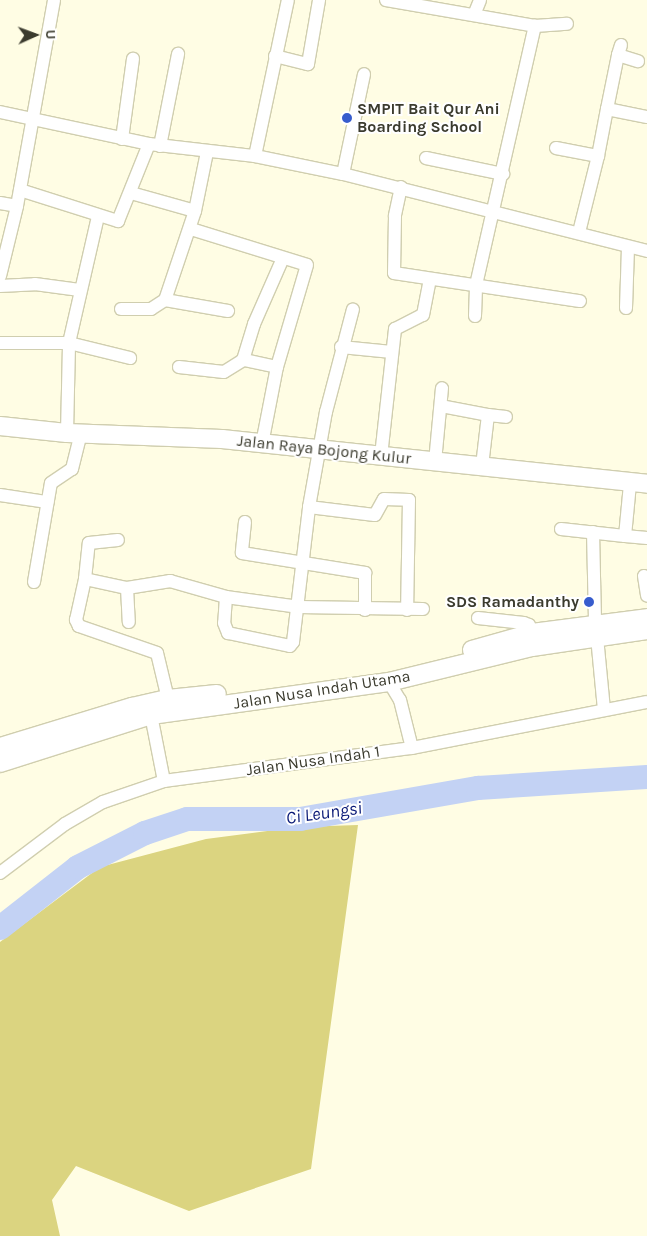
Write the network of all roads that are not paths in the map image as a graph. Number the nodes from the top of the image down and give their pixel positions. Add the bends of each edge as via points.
1 (54, 0) edge
2 (288, 0) edge
3 (319, 0) edge
4 (386, 0) edge
5 (480, 0) edge
6 (474, 15) junction
7 (567, 24) dead end
8 (536, 26) junction
9 (178, 54) dead end
10 (275, 56) junction
11 (133, 59) dead end
12 (638, 61) dead end
13 (364, 74) dead end
14 (607, 108) junction
15 (0, 112) edge
16 (647, 117) edge
17 (34, 120) junction
18 (122, 139) junction
19 (154, 145) junction
20 (556, 148) dead end
21 (208, 152) junction
22 (255, 156) junction
23 (598, 156) junction
24 (426, 158) dead end
25 (344, 174) junction
26 (503, 174) junction
27 (401, 186) junction
28 (20, 190) junction
29 (132, 193) junction
30 (0, 203) edge
31 (17, 206) junction
32 (493, 209) junction
33 (195, 211) junction
34 (98, 216) junction
35 (191, 229) junction
36 (6, 232) edge
37 (579, 232) junction
38 (628, 247) junction
39 (647, 250) edge
40 (283, 258) junction
41 (0, 276) edge
42 (430, 280) junction
43 (476, 285) junction
44 (0, 286) edge
45 (80, 290) junction
46 (165, 300) junction
47 (580, 301) dead end
48 (626, 308) dead end
49 (121, 309) dead end
50 (353, 309) dead end
51 (228, 311) dead end
52 (475, 316) dead end
53 (0, 343) edge
54 (70, 343) junction
55 (341, 347) junction
56 (392, 352) junction
57 (130, 358) dead end
58 (243, 360) junction
59 (179, 367) dead end
60 (277, 367) junction
61 (442, 388) dead end
62 (441, 406) junction
63 (488, 415) junction
64 (506, 417) dead end
65 (0, 426) edge
66 (74, 434) junction
67 (262, 444) junction
68 (320, 450) junction
69 (380, 456) junction
70 (435, 462) junction
71 (482, 466) junction
72 (639, 484) edge
73 (0, 495) edge
74 (47, 502) junction
75 (309, 507) junction
76 (245, 522) dead end
77 (561, 529) dead end
78 (594, 532) junction
79 (625, 536) junction
80 (647, 538) edge
81 (118, 540) dead end
82 (301, 564) junction
83 (644, 576) dead end
84 (86, 579) junction
85 (34, 582) dead end
86 (127, 588) junction
87 (647, 596) edge
88 (226, 597) junction
89 (299, 607) junction
90 (423, 609) dead end
91 (365, 610) junction
92 (407, 610) junction
93 (478, 618) dead end
94 (647, 618) edge
95 (129, 622) dead end
96 (596, 630) junction
97 (647, 630) edge
98 (532, 633) junction
99 (390, 682) junction
100 (168, 699) junction
101 (220, 700) junction
102 (647, 702) edge
103 (604, 710) junction
104 (151, 715) junction
105 (0, 747) edge
106 (412, 748) junction
107 (0, 763) edge
108 (164, 781) junction
109 (0, 873) edge

1 - 17 street
2 - 10 street
3 - 10 street via 308,64
4 - 6 street
5 - 6 street
6 - 8 street
7 - 8 street
8 - 26 street
9 - 19 street
10 - 22 street
11 - 18 street
12 - 14 street via 620,50
13 - 25 street
14 - 16 street
14 - 23 street
15 - 17 street
17 - 18 street
17 - 28 street
18 - 19 street
19 - 21 street
19 - 29 street
20 - 23 street
21 - 22 street
21 - 33 street
22 - 25 street
23 - 37 street
24 - 26 street
25 - 27 street
26 - 32 street
27 - 32 street
27 - 42 street via 395,216 394,273
28 - 31 street
28 - 34 street
29 - 33 street
29 - 34 street via 120,220
30 - 31 street
31 - 36 street
32 - 37 street
32 - 43 street
33 - 35 street
34 - 45 street
35 - 40 street
35 - 46 street
36 - 41 street
37 - 38 street
38 - 39 street
38 - 48 street
40 - 58 street via 254,324
40 - 60 street via 306,263 308,268
42 - 43 street
42 - 56 street via 423,315 397,326
43 - 47 street
43 - 52 street
44 - 45 street via 35,284
45 - 54 street
46 - 49 street via 151,309
46 - 51 street
50 - 55 street
53 - 54 street
54 - 57 street
54 - 66 street
55 - 56 street
55 - 68 street
56 - 69 street
58 - 59 street via 224,372
58 - 60 street
60 - 67 street
61 - 62 street
62 - 63 street
62 - 70 street
63 - 64 street
63 - 71 street
65 - 66 street, Jalan Raya Bojong Kulur
66 - 67 street, Jalan Raya Bojong Kulur via 175,436
66 - 74 street via 76,462 72,469 51,483
67 - 68 street, Jalan Raya Bojong Kulur
68 - 69 street, Jalan Raya Bojong Kulur
68 - 75 street
69 - 70 street, Jalan Raya Bojong Kulur
70 - 71 street, Jalan Raya Bojong Kulur
71 - 72 street, Jalan Raya Bojong Kulur
72 - 79 street
73 - 74 street
74 - 85 street
75 - 82 street
75 - 92 street via 376,515 384,498 409,500
76 - 82 street via 242,553
77 - 78 street
78 - 79 street
78 - 96 street
79 - 80 street
81 - 84 street via 89,543
82 - 89 street
82 - 91 street via 365,573
83 - 87 street
84 - 86 street
84 - 100 street via 76,620 79,626 157,653
86 - 88 street via 170,581
86 - 95 street
88 - 89 street
88 - 89 street via 224,623 228,633 290,646
89 - 91 street
90 - 92 street
91 - 92 street
93 - 98 street via 529,625
94 - 96 street, Jalan Nusa Indah Utama
96 - 97 street, Jalan Nusa Indah Utama
96 - 98 street, Jalan Nusa Indah Utama
96 - 99 street, Jalan Nusa Indah Utama
96 - 103 street
98 - 101 street, Jalan Nusa Indah Utama via 392,670
99 - 101 street, Jalan Nusa Indah Utama
99 - 106 street via 400,700
100 - 101 street, Jalan Nusa Indah Utama
100 - 105 street, Jalan Nusa Indah Utama
101 - 104 street, Jalan Nusa Indah Utama
102 - 103 street, Jalan Nusa Indah 1
103 - 106 street, Jalan Nusa Indah 1
104 - 107 street, Jalan Nusa Indah Utama
104 - 108 street
106 - 108 street, Jalan Nusa Indah 1
108 - 109 street, Jalan Nusa Indah 1 via 103,802 65,824

